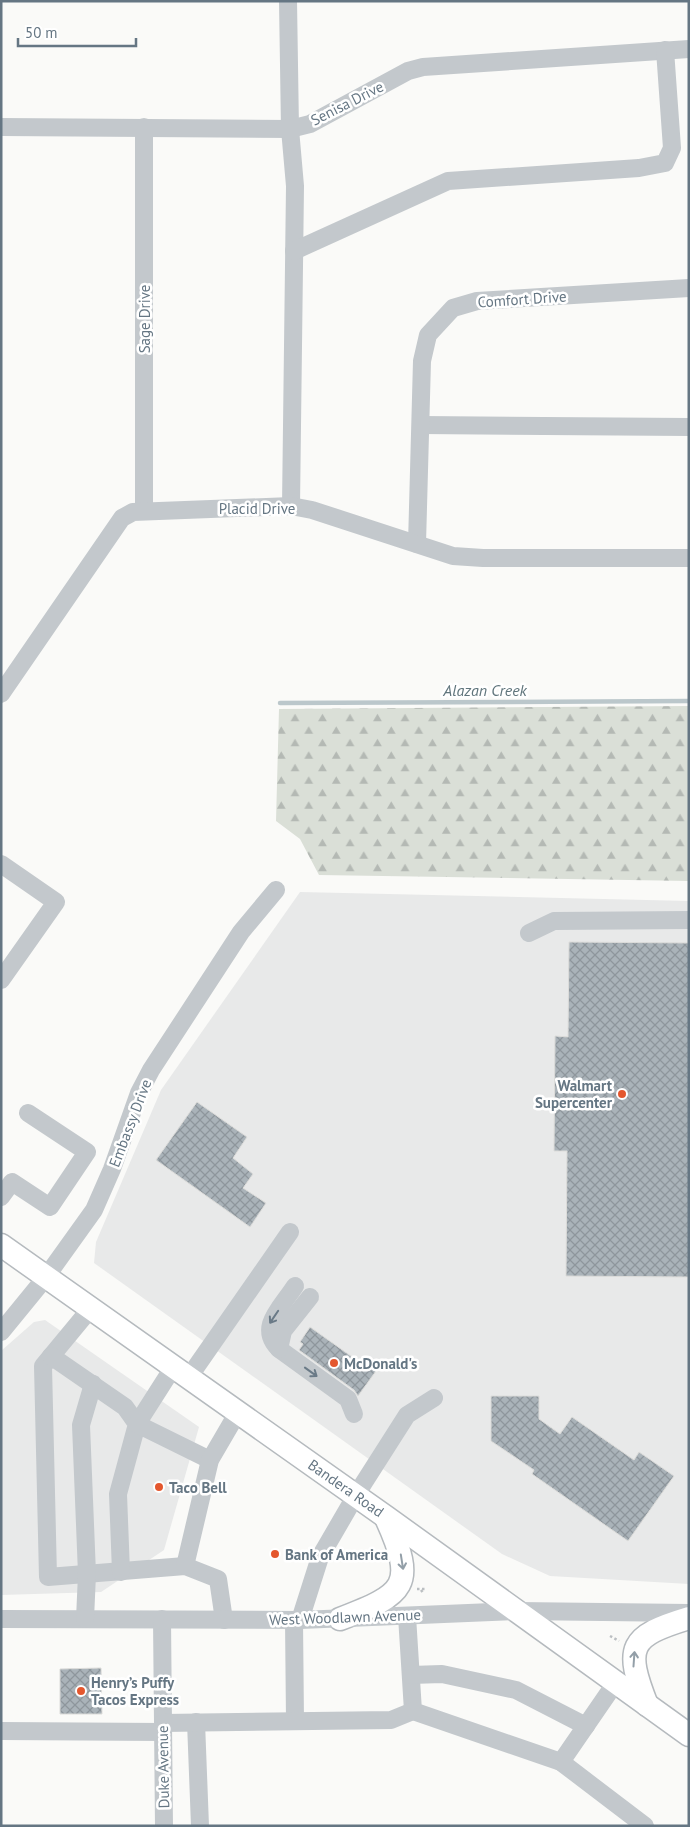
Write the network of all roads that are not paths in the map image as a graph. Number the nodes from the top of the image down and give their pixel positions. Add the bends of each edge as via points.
1 (288, 1) edge
2 (689, 49) edge
3 (664, 50) junction
4 (1, 127) edge
5 (144, 127) junction
6 (290, 129) junction
7 (294, 251) junction
8 (689, 288) edge
9 (421, 425) junction
10 (689, 427) edge
11 (290, 506) junction
12 (144, 511) junction
13 (417, 544) junction
14 (689, 558) edge
15 (1, 694) edge
16 (1, 864) edge
17 (276, 890) dead end
18 (689, 920) edge
19 (529, 933) dead end
20 (1, 980) edge
21 (28, 1113) dead end
22 (87, 1152) junction
23 (114, 1163) junction
24 (7, 1178) edge
25 (1, 1197) edge
26 (290, 1232) dead end
27 (1, 1245) edge
28 (46, 1277) junction
29 (295, 1286) dead end
30 (310, 1297) dead end
31 (91, 1308) junction
32 (1, 1332) edge
33 (279, 1350) junction
34 (51, 1356) junction
35 (181, 1371) junction
36 (93, 1384) junction
37 (434, 1398) dead end
38 (238, 1412) junction
39 (354, 1414) dead end
40 (137, 1424) junction
41 (210, 1460) junction
42 (356, 1495) junction
43 (386, 1517) junction
44 (185, 1566) junction
45 (120, 1572) junction
46 (86, 1574) junction
47 (518, 1611) junction
48 (689, 1612) edge
49 (407, 1616) junction
50 (1, 1618) edge
51 (689, 1618) edge
52 (85, 1619) junction
53 (162, 1619) junction
54 (340, 1619) junction
55 (224, 1620) junction
56 (297, 1620) junction
57 (411, 1675) junction
58 (616, 1682) junction
59 (647, 1705) junction
60 (413, 1711) junction
61 (295, 1721) junction
62 (196, 1722) junction
63 (586, 1726) junction
64 (163, 1728) junction
65 (1, 1731) edge
66 (689, 1735) edge
67 (561, 1762) junction
68 (164, 1826) edge
69 (200, 1826) edge
70 (645, 1826) edge

1 - 6 street
2 - 3 street, Senisa Drive
3 - 6 street, Senisa Drive via 423,67 408,71 310,124
3 - 7 street via 672,148 665,163 638,168 448,181
4 - 5 street, Senisa Drive
5 - 6 street, Senisa Drive
5 - 12 street, Sage Drive
6 - 7 street via 295,186
7 - 11 street
8 - 9 street, Comfort Drive via 476,301 453,308 428,335 422,361
9 - 10 street
9 - 13 street, Comfort Drive
11 - 12 street, Placid Drive
11 - 13 street, Placid Drive
12 - 15 street, Placid Drive via 127,513 122,518
13 - 14 street, Placid Drive via 453,556 482,558
16 - 20 street via 56,902
17 - 23 street, Embassy Drive via 241,932 151,1070 139,1093
18 - 19 street via 554,921
21 - 22 street
22 - 23 street
22 - 24 street via 50,1207
23 - 28 street, Embassy Drive via 94,1210
24 - 25 street
26 - 35 street
27 - 28 main road, Bandera Road
28 - 31 main road, Bandera Road
28 - 32 street, Embassy Drive
29 -> 33 street via 269,1325 271,1341
30 - 33 street via 283,1331
31 - 34 street
31 - 35 main road, Bandera Road
33 -> 39 street via 348,1399
34 - 36 street
34 - 46 street via 43,1366 48,1577
35 - 38 main road, Bandera Road
35 - 40 street
36 - 40 street via 125,1407
36 - 46 street via 81,1425
37 - 42 street via 407,1416
38 - 41 street
38 - 42 main road, Bandera Road
40 - 41 street
40 - 45 street via 118,1494
41 - 44 street
42 - 43 main road, Bandera Road
42 - 56 street via 320,1557
43 - 47 main road, Bandera Road
43 -> 54 main road via 402,1558 403,1574 398,1588 387,1599
44 - 45 street
44 - 55 street via 218,1579
45 - 46 street
46 - 52 street
47 - 48 street, West Woodlawn Avenue
47 - 49 street, West Woodlawn Avenue
47 - 58 main road, Bandera Road
49 - 54 street, West Woodlawn Avenue
49 - 57 street
50 - 52 street, West Woodlawn Avenue
59 -> 51 main road via 633,1663 638,1642 647,1633
52 - 53 street, West Woodlawn Avenue
53 - 55 street, West Woodlawn Avenue
53 - 64 street, Duke Avenue
54 - 56 street, West Woodlawn Avenue
55 - 56 street, West Woodlawn Avenue
56 - 61 street
57 - 60 street
57 - 63 street via 442,1674 516,1690
58 - 59 main road, Bandera Road
58 - 63 street
59 - 66 main road, Bandera Road
60 - 61 street via 392,1720
60 - 67 street
61 - 62 street
62 - 64 street
62 - 69 street
63 - 67 street
64 - 65 street
64 - 68 street, Duke Avenue
67 - 70 street

